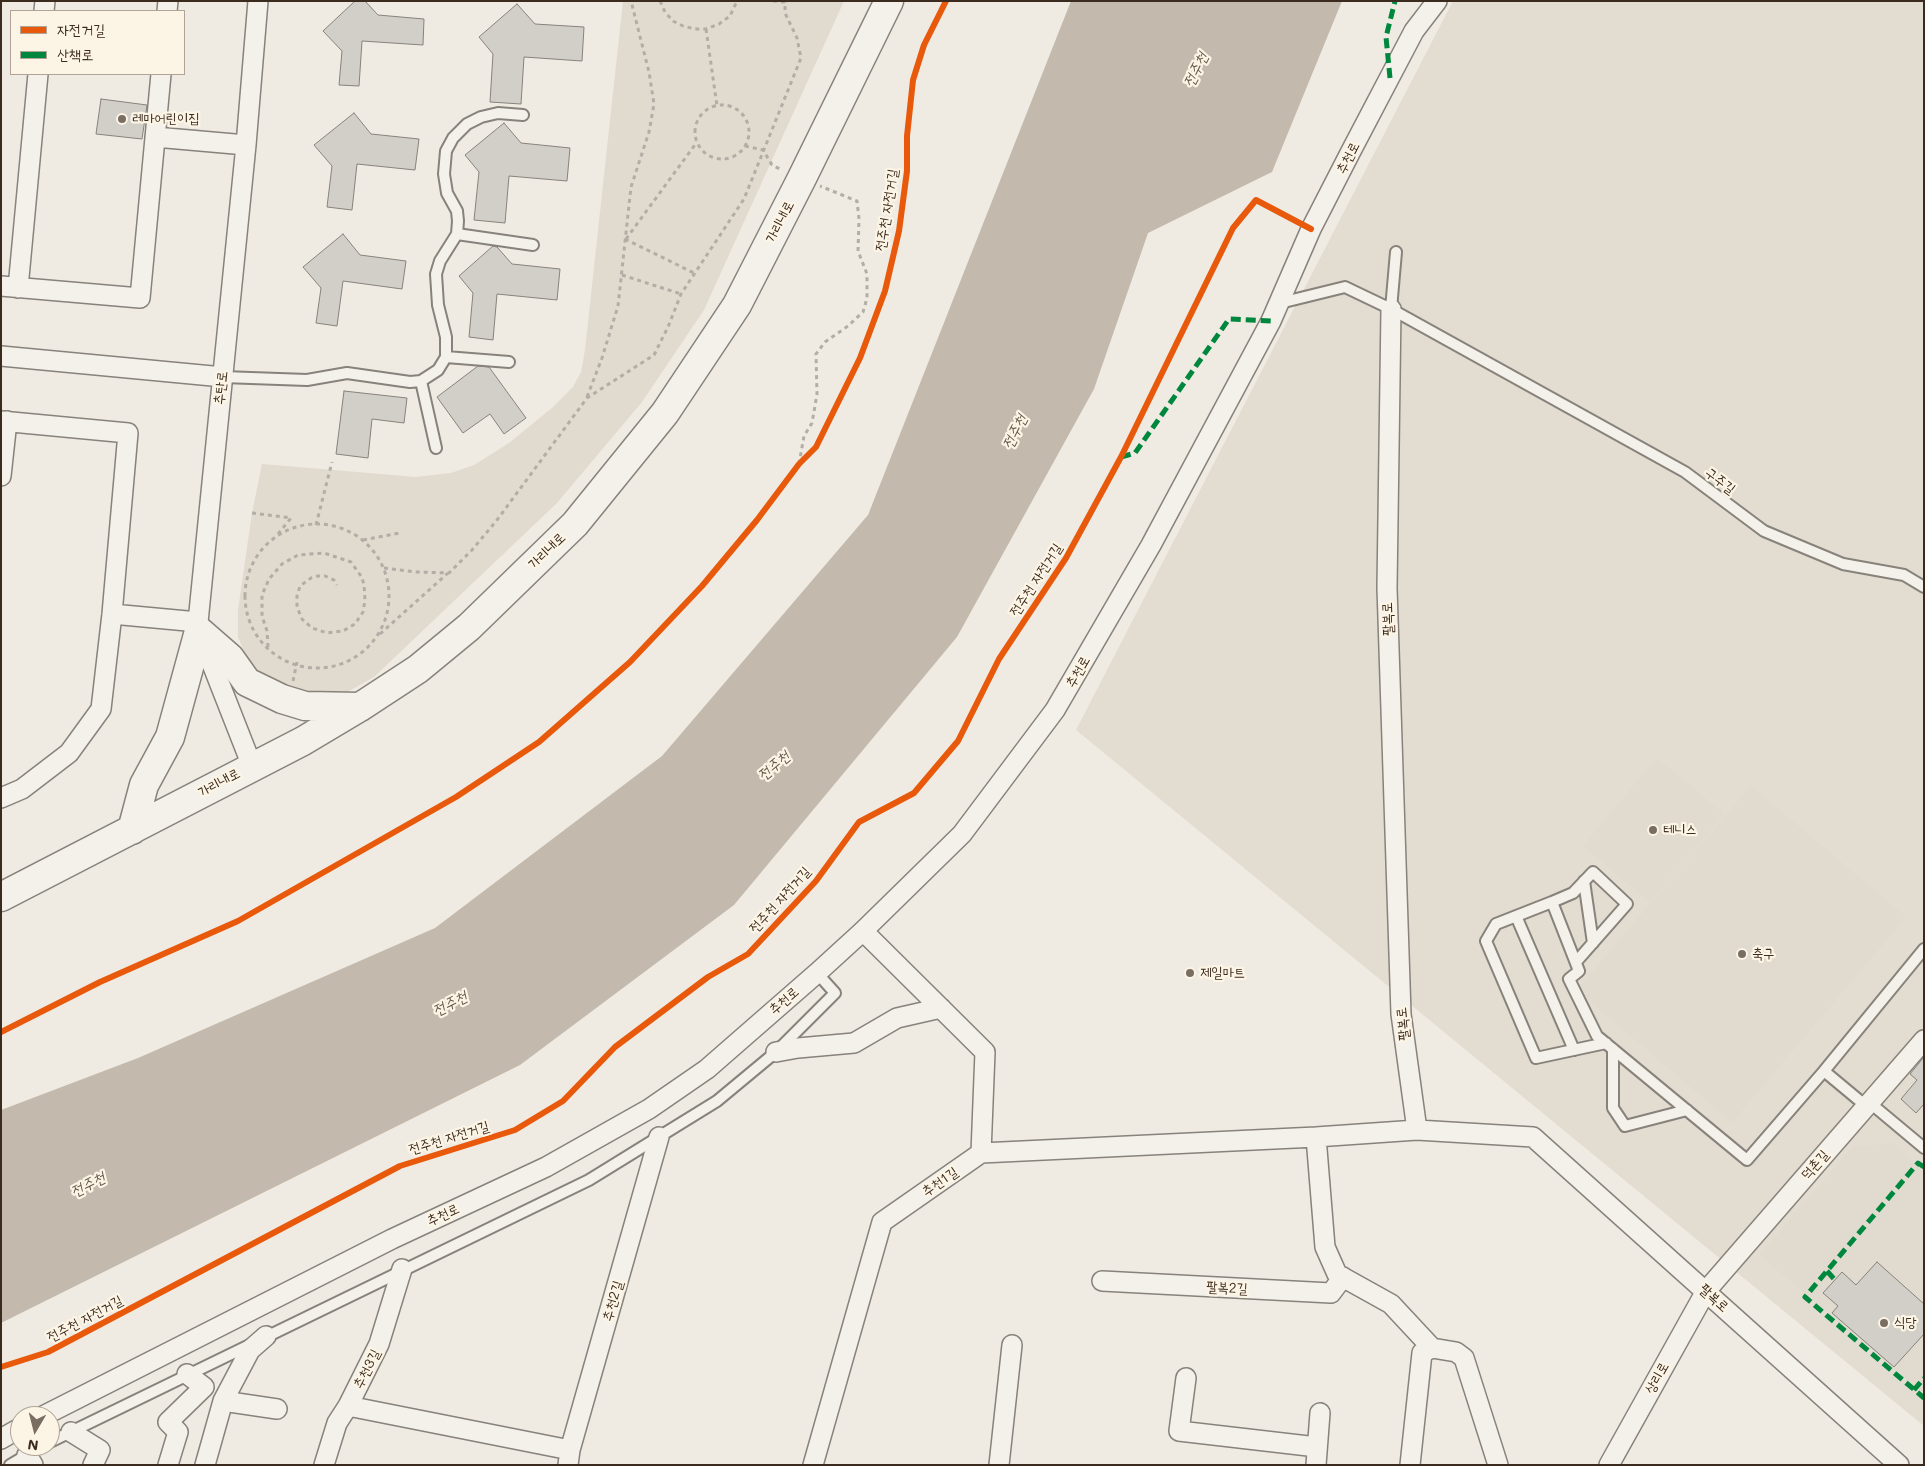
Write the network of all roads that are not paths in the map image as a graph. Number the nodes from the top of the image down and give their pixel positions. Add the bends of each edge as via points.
1 (258, 1) edge
2 (889, 1) edge
3 (1437, 1) edge
4 (38, 75) edge
5 (161, 75) edge
6 (523, 115) dead end
7 (155, 137) junction
8 (246, 145) junction
9 (457, 234) junction
10 (533, 245) dead end
11 (1396, 252) dead end
12 (10, 287) edge
13 (1391, 309) junction
14 (1271, 321) junction
15 (1, 356) edge
16 (446, 357) junction
17 (509, 362) dead end
18 (1508, 375) joint
19 (222, 377) junction
20 (421, 381) junction
21 (4, 421) edge
22 (436, 448) dead end
23 (1, 476) edge
24 (1924, 587) edge
25 (112, 614) junction
26 (199, 626) junction
27 (360, 707) junction
28 (252, 766) junction
29 (1, 798) edge
30 (132, 830) junction
31 (1584, 881) junction
32 (1, 897) edge
33 (1552, 902) junction
34 (1516, 916) junction
35 (863, 931) junction
36 (1593, 943) junction
37 (1924, 949) edge
38 (1576, 962) junction
39 (817, 972) junction
40 (941, 1008) junction
41 (1924, 1040) edge
42 (1610, 1046) junction
43 (1574, 1050) junction
44 (776, 1052) junction
45 (1824, 1071) junction
46 (1868, 1104) junction
47 (1687, 1110) junction
48 (1417, 1130) junction
49 (659, 1137) junction
50 (1316, 1137) junction
51 (1924, 1148) edge
52 (981, 1153) junction
53 (402, 1269) junction
54 (1343, 1277) junction
55 (1102, 1281) dead end
56 (1706, 1291) junction
57 (266, 1336) junction
58 (1012, 1345) dead end
59 (1432, 1348) junction
60 (187, 1374) junction
61 (1186, 1378) dead end
62 (223, 1401) junction
63 (348, 1406) junction
64 (60, 1407) edge
65 (277, 1409) dead end
66 (1320, 1413) dead end
67 (71, 1432) junction
68 (60, 1437) edge
69 (32, 1456) edge
70 (1317, 1456) edge
71 (569, 1457) edge
72 (10, 1465) edge
73 (93, 1465) edge
74 (168, 1465) edge
75 (205, 1465) edge
76 (324, 1465) edge
77 (814, 1465) edge
78 (998, 1465) edge
79 (1410, 1465) edge
80 (1498, 1465) edge
81 (1609, 1465) edge
82 (1899, 1465) edge

1 - 8 street, 추탄로
2 - 27 street, 가리내로 via 737,305 665,413 575,524 476,620 418,669
3 - 14 street, 추천로 via 1414,31 1350,153 1299,254
4 - 12 street
5 - 7 street
6 - 9 lane via 498,113 481,117 453,138 446,151 444,174 447,193 457,211
7 - 8 street
7 - 12 street via 140,298
8 - 19 street, 추탄로
9 - 10 lane
9 - 16 lane via 440,261 436,274
11 - 13 lane
13 - 14 lane, 추천로 via 1345,287 1280,303
13 - 18 lane, 추천로
13 - 48 street, 팔복로 via 1388,598 1401,1014
14 - 35 street, 추천로 via 1151,546 1055,710 962,834
15 - 19 street
16 - 17 lane
16 - 20 lane via 438,370
18 - 24 lane, 구주길 via 1685,472 1764,531 1843,564 1904,576
19 - 20 lane via 307,380 347,373
19 - 26 street, 추탄로
20 - 22 lane
21 - 23 street
21 - 25 street via 128,433
25 - 26 street
25 - 29 street via 100,709 69,753 22,789
26 - 27 street via 230,658 247,682 305,706
26 - 28 street, 추탄로
26 - 30 street via 170,737 144,786
27 - 28 street, 가리내로 via 303,741
28 - 30 street, 가리내로
30 - 32 street, 가리내로
31 - 33 lane via 1573,893
31 - 36 lane
31 - 36 lane via 1593,872 1627,904
33 - 34 lane
33 - 38 lane
34 - 43 lane
34 - 43 lane via 1496,924 1486,941 1532,1049 1536,1058
35 - 39 street, 추천로
35 - 40 street
36 - 38 lane
37 - 45 lane
38 - 42 lane via 1579,970 1569,979 1597,1036
39 - 44 lane via 835,993
39 - 64 street, 추천로 via 707,1069 649,1109 546,1167 392,1239
40 - 44 street via 896,1018 854,1043
40 - 52 street via 985,1052
41 - 46 street, 덕촌길
42 - 43 lane
42 - 47 lane
42 - 47 lane via 1613,1108 1625,1126
44 - 49 lane via 717,1101
45 - 46 lane
45 - 47 lane via 1747,1160
46 - 51 lane
46 - 56 street, 덕촌길
48 - 50 street
48 - 56 street, 팔복로 via 1532,1137
49 - 53 lane via 589,1180
49 - 71 street, 추천2길
50 - 52 street
50 - 54 street via 1325,1247 1337,1274
52 - 77 street, 추천1길 via 882,1222
53 - 57 lane
53 - 63 street, 추천3길 via 379,1344
54 - 55 street, 팔복2길 via 1331,1293
54 - 59 street via 1391,1304
56 - 81 street, 상리로
56 - 82 street, 팔복로
57 - 60 lane
57 - 62 street via 250,1350
58 - 78 street
59 - 79 street via 1422,1353
59 - 80 street via 1456,1352 1464,1358
60 - 67 lane
60 - 74 street via 204,1387 168,1422 178,1432
61 - 70 street via 1179,1431
62 - 65 street
62 - 75 street
63 - 71 street
63 - 76 street, 추천3길 via 337,1423
66 - 70 street
67 - 68 lane
67 - 73 street via 100,1450
69 - 72 lane

